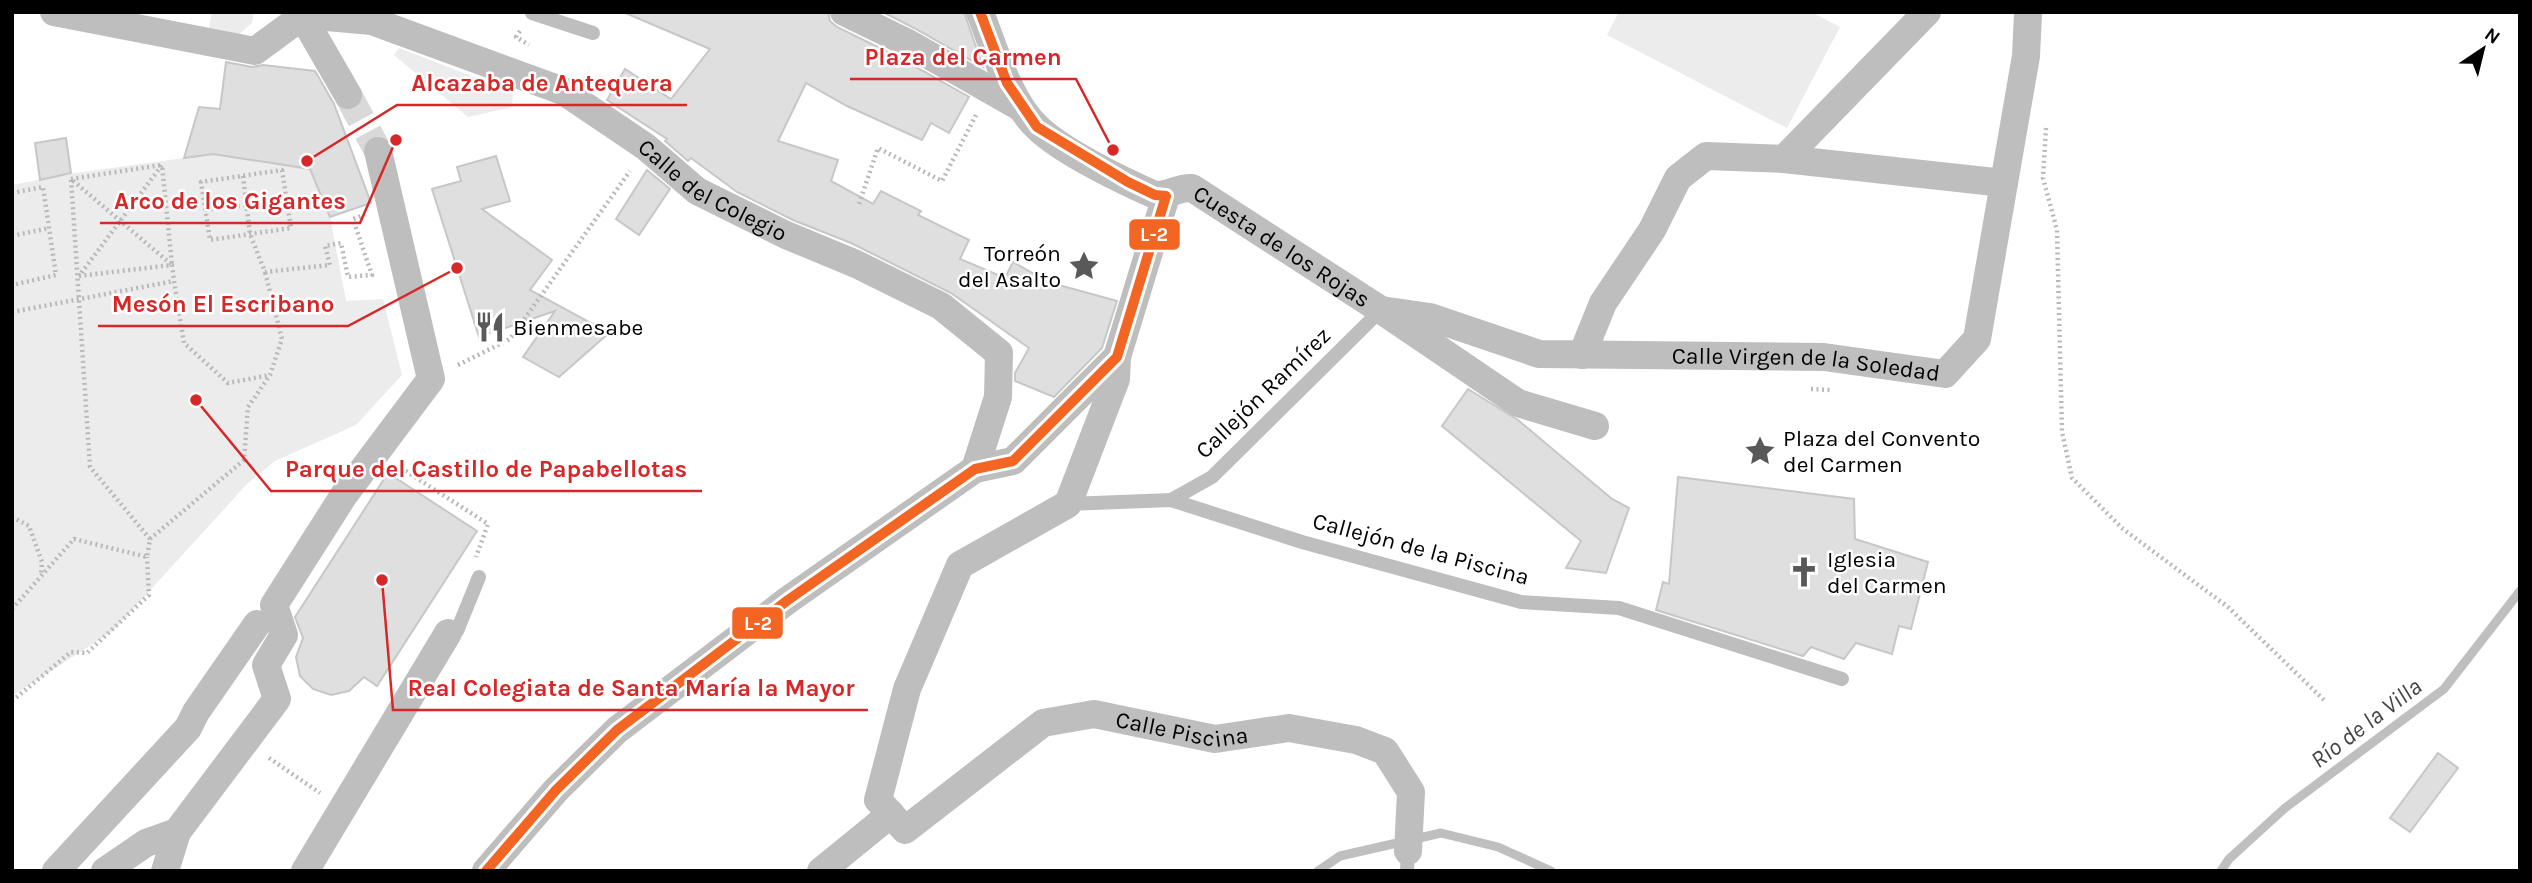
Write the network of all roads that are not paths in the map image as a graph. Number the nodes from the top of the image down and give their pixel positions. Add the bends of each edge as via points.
1 (54, 12) edge
2 (844, 12) edge
3 (980, 12) edge
4 (1927, 12) edge
5 (532, 13) edge
6 (2026, 13) edge
7 (302, 14) edge
8 (593, 33) dead end
9 (348, 95) tunnel mouth
10 (1026, 111) junction
11 (378, 151) tunnel mouth
12 (1784, 159) junction
13 (2004, 183) junction
14 (1166, 196) junction
15 (1381, 310) junction
16 (1582, 355) junction
17 (1117, 357) junction
18 (1595, 426) dead end
19 (975, 469) junction
20 (1171, 500) junction
21 (1068, 504) junction
22 (479, 577) dead end
23 (257, 624) dead end
24 (448, 634) joint
25 (1842, 679) dead end
26 (891, 814) junction
27 (177, 832) junction
28 (1407, 861) edge
29 (56, 871) edge
30 (105, 871) edge
31 (165, 871) edge
32 (305, 871) edge
33 (485, 871) edge
34 (821, 871) edge

1 - 7 street via 255,51
2 - 10 street
3 - 10 street, Cuesta de los Rojas via 1007,83
4 - 12 street
5 - 8 lane
6 - 13 street, Calle Virgen de la Soledad via 2026,56
7 - 9 street
7 - 19 street, Calle del Colegio via 372,21 563,91 646,148 697,191 941,306 999,353 998,397
10 - 14 street, Cuesta de los Rojas via 1037,127 1076,153 1144,190
11 - 27 street via 431,379 344,495 274,605 284,635 266,664 277,699
12 - 13 street
12 - 16 street via 1706,156 1678,178 1652,230 1603,303
13 - 16 street, Calle Virgen de la Soledad via 1977,339 1945,374 1824,357
14 - 15 street, Cuesta de los Rojas via 1192,188
14 - 17 street
15 - 16 street, Calle Virgen de la Soledad via 1430,317 1539,354
15 - 18 street via 1518,403
15 - 20 lane, Callejón Ramírez via 1212,477
17 - 19 street via 1013,461
17 - 21 street via 1116,379
19 - 33 street via 788,600 617,730 556,790
20 - 21 lane, Callejón de la Piscina
20 - 25 lane, Callejón de la Piscina via 1302,542 1521,602 1619,608
21 - 26 street via 960,565 907,689 878,800
22 - 24 lane via 457,631
23 - 29 street via 188,728
24 - 32 street
26 - 28 street, Calle Piscina via 905,830 1043,723 1094,714 1214,739 1289,728 1356,740 1385,751 1411,792
26 - 34 street
27 - 30 street via 146,844
27 - 31 street

